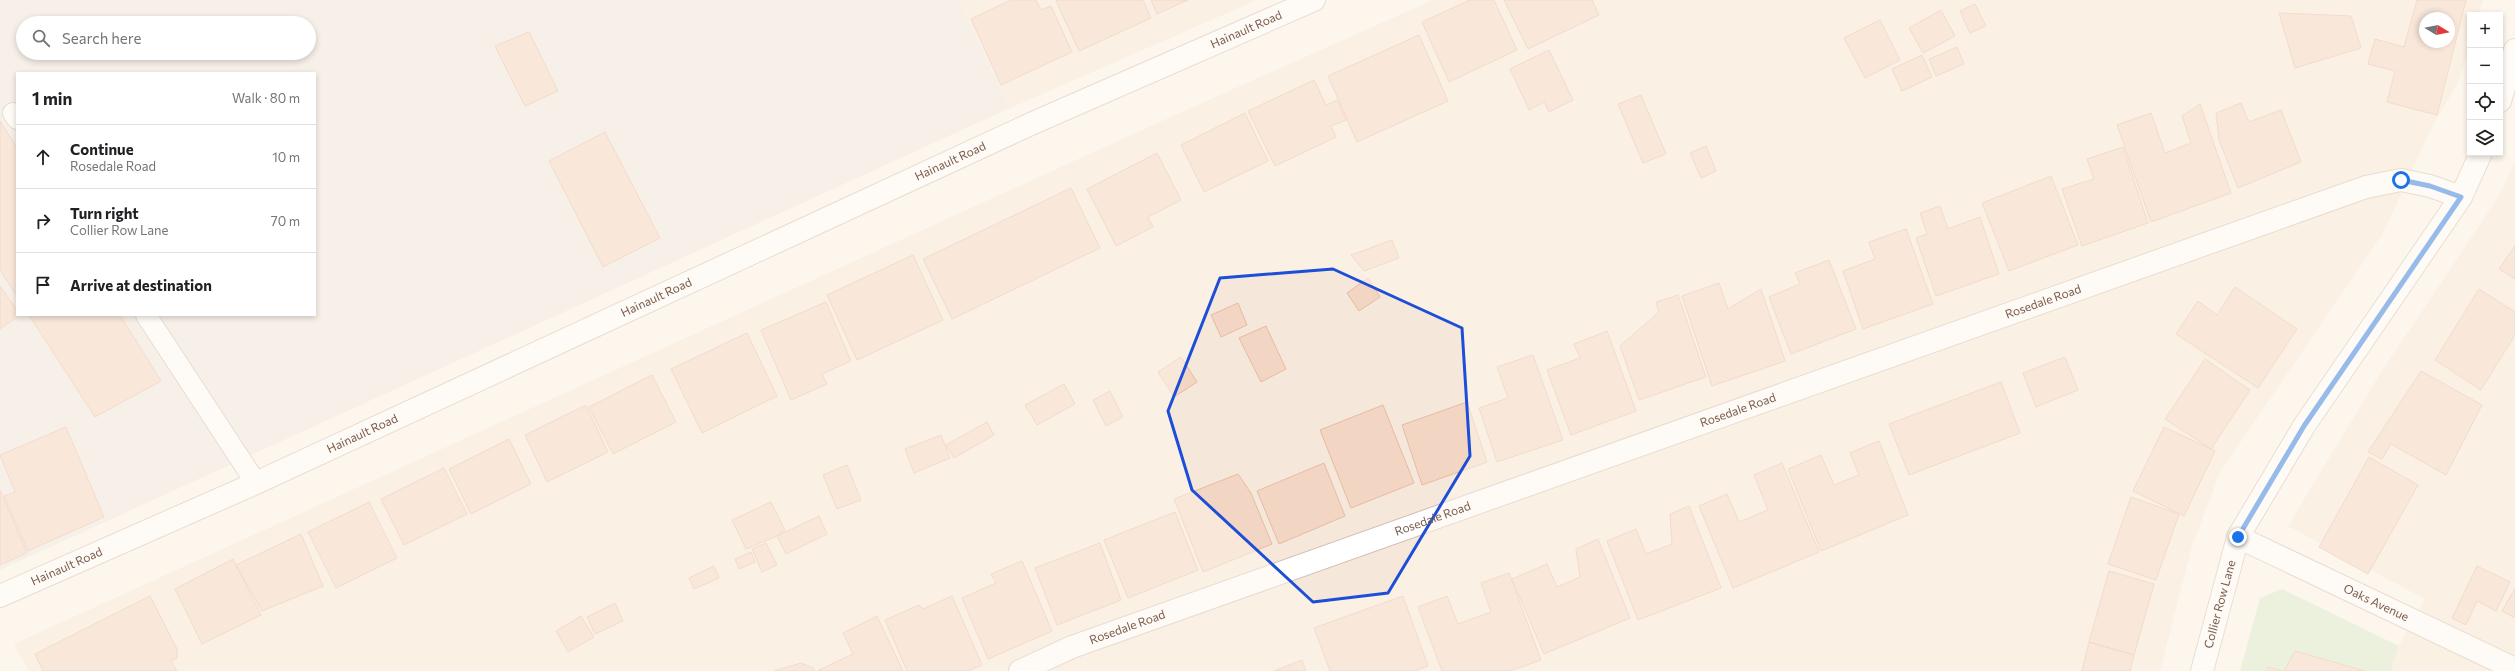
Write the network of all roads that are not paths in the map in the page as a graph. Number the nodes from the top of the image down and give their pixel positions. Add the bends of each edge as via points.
1 (1314, 0) edge
2 (2515, 50) edge
3 (2503, 91) edge
4 (2479, 156) edge
5 (2461, 197) junction
6 (147, 316) edge
7 (256, 483) junction
8 (2238, 537) junction
9 (0, 596) edge
10 (2515, 669) edge
11 (1020, 671) edge
12 (2202, 671) edge

1 - 7 street, Hainault Road via 1033,123
2 - 3 street
4 - 5 street, Collier Row Lane
5 - 8 street, Collier Row Lane via 2304,426
5 - 11 street, Rosedale Road via 2430,186 2401,180 2366,187 1094,639
6 - 7 lane
7 - 9 street, Hainault Road
8 - 10 street, Oaks Avenue
8 - 12 street, Collier Row Lane

